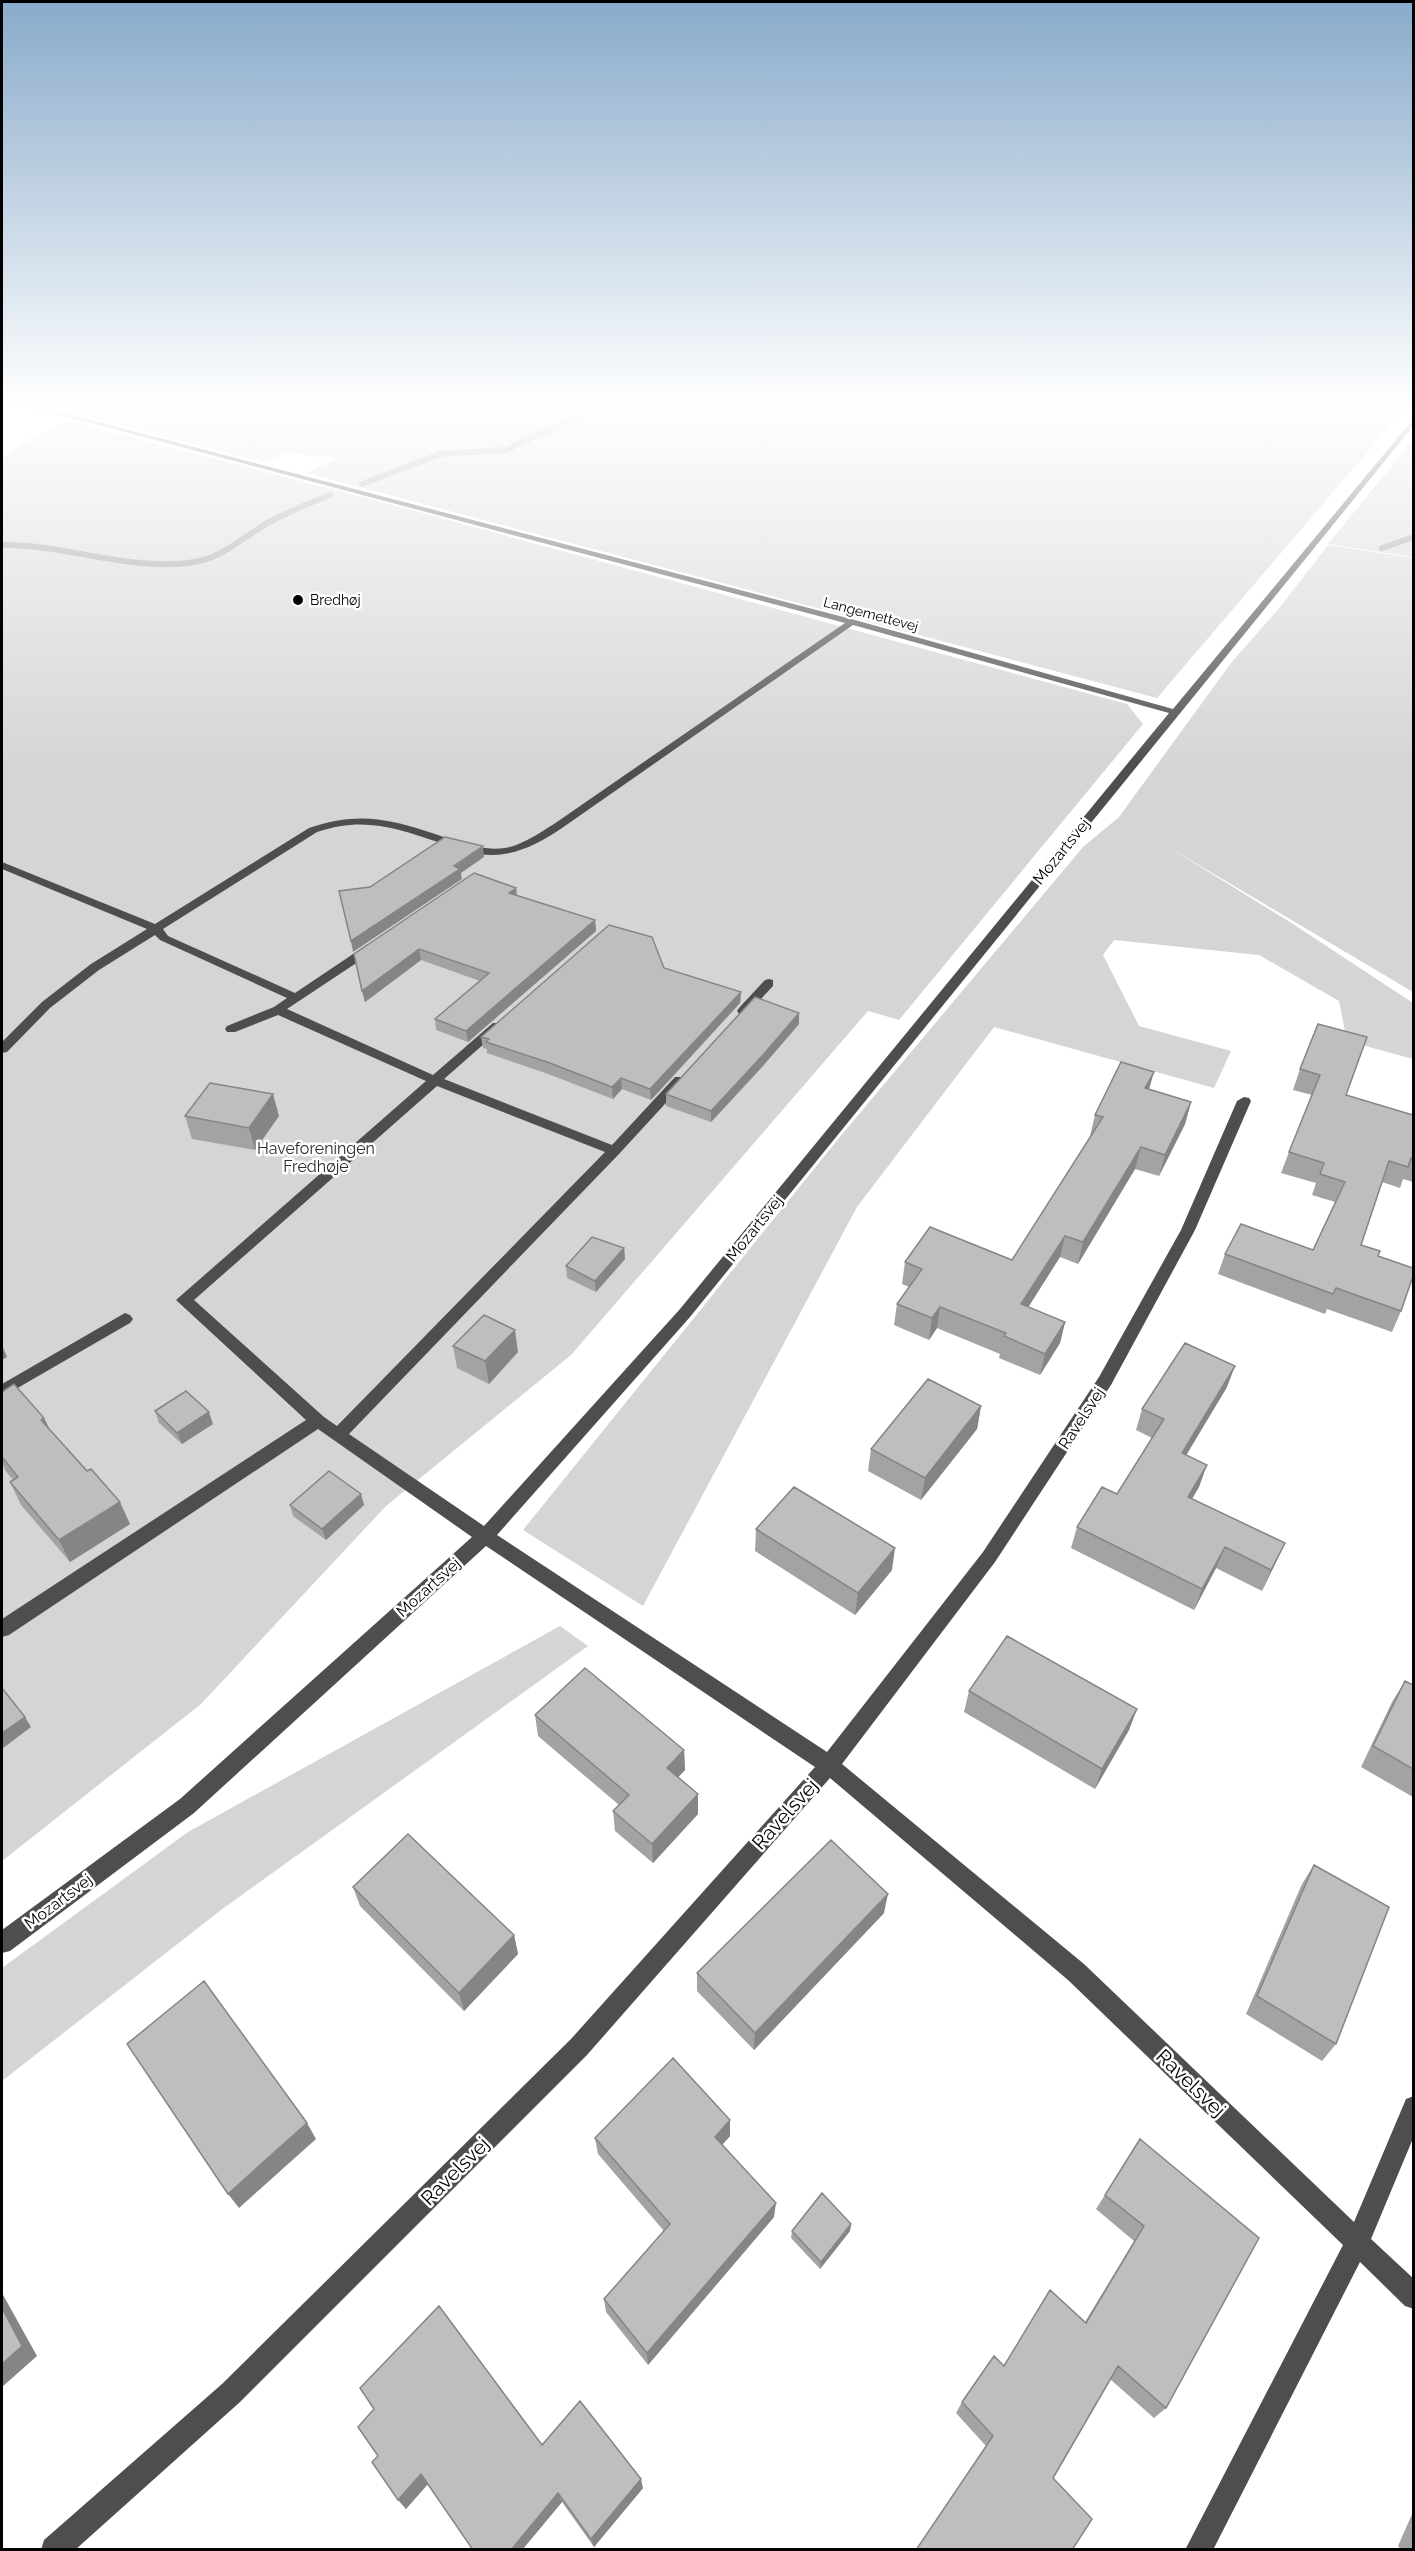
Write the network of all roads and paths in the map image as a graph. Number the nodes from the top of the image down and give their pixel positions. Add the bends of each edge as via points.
1 (490, 527) edge
2 (1326, 527) edge
3 (852, 622) junction
4 (1175, 712) junction
5 (4, 868) edge
6 (156, 929) junction
7 (382, 940) edge
8 (769, 983) dead end
9 (296, 998) junction
10 (278, 1010) junction
11 (505, 1020) edge
12 (730, 1025) edge
13 (231, 1029) dead end
14 (2, 1050) edge
15 (692, 1067) edge
16 (436, 1081) junction
17 (1244, 1101) dead end
18 (614, 1151) junction
19 (125, 1319) dead end
20 (2, 1391) edge
21 (318, 1421) junction
22 (338, 1435) junction
23 (485, 1536) junction
24 (2, 1629) edge
25 (829, 1765) junction
26 (2, 1943) edge
27 (1413, 2107) edge
28 (1357, 2243) junction
29 (1413, 2297) edge
30 (54, 2550) edge
31 (1198, 2550) edge

1 - 3 street, Langemettevej
2 - 4 street, Mozartsvej
3 - 4 street, Langemettevej
3 - 6 street via 536,840 490,852 470,850 379,819 329,823
4 - 23 street, Mozartsvej via 685,1313
5 - 6 street
6 - 9 street via 164,938
6 - 14 street via 95,967 46,1005
7 - 9 street
8 - 12 street
9 - 10 street
10 - 13 street
10 - 16 street
11 - 16 street
15 - 18 street
16 - 18 street
16 - 21 street via 184,1300
17 - 25 street, Ravelsvej via 1188,1230 1106,1381 989,1557
18 - 22 street
19 - 20 street
21 - 22 street
21 - 24 street
22 - 23 street
23 - 25 street, Ravelsvej
23 - 26 street, Mozartsvej via 187,1806
25 - 28 street, Ravelsvej via 1076,1972
25 - 30 street, Ravelsvej via 579,2047 231,2393
27 - 28 street
28 - 29 street, Ravelsvej
28 - 31 street

